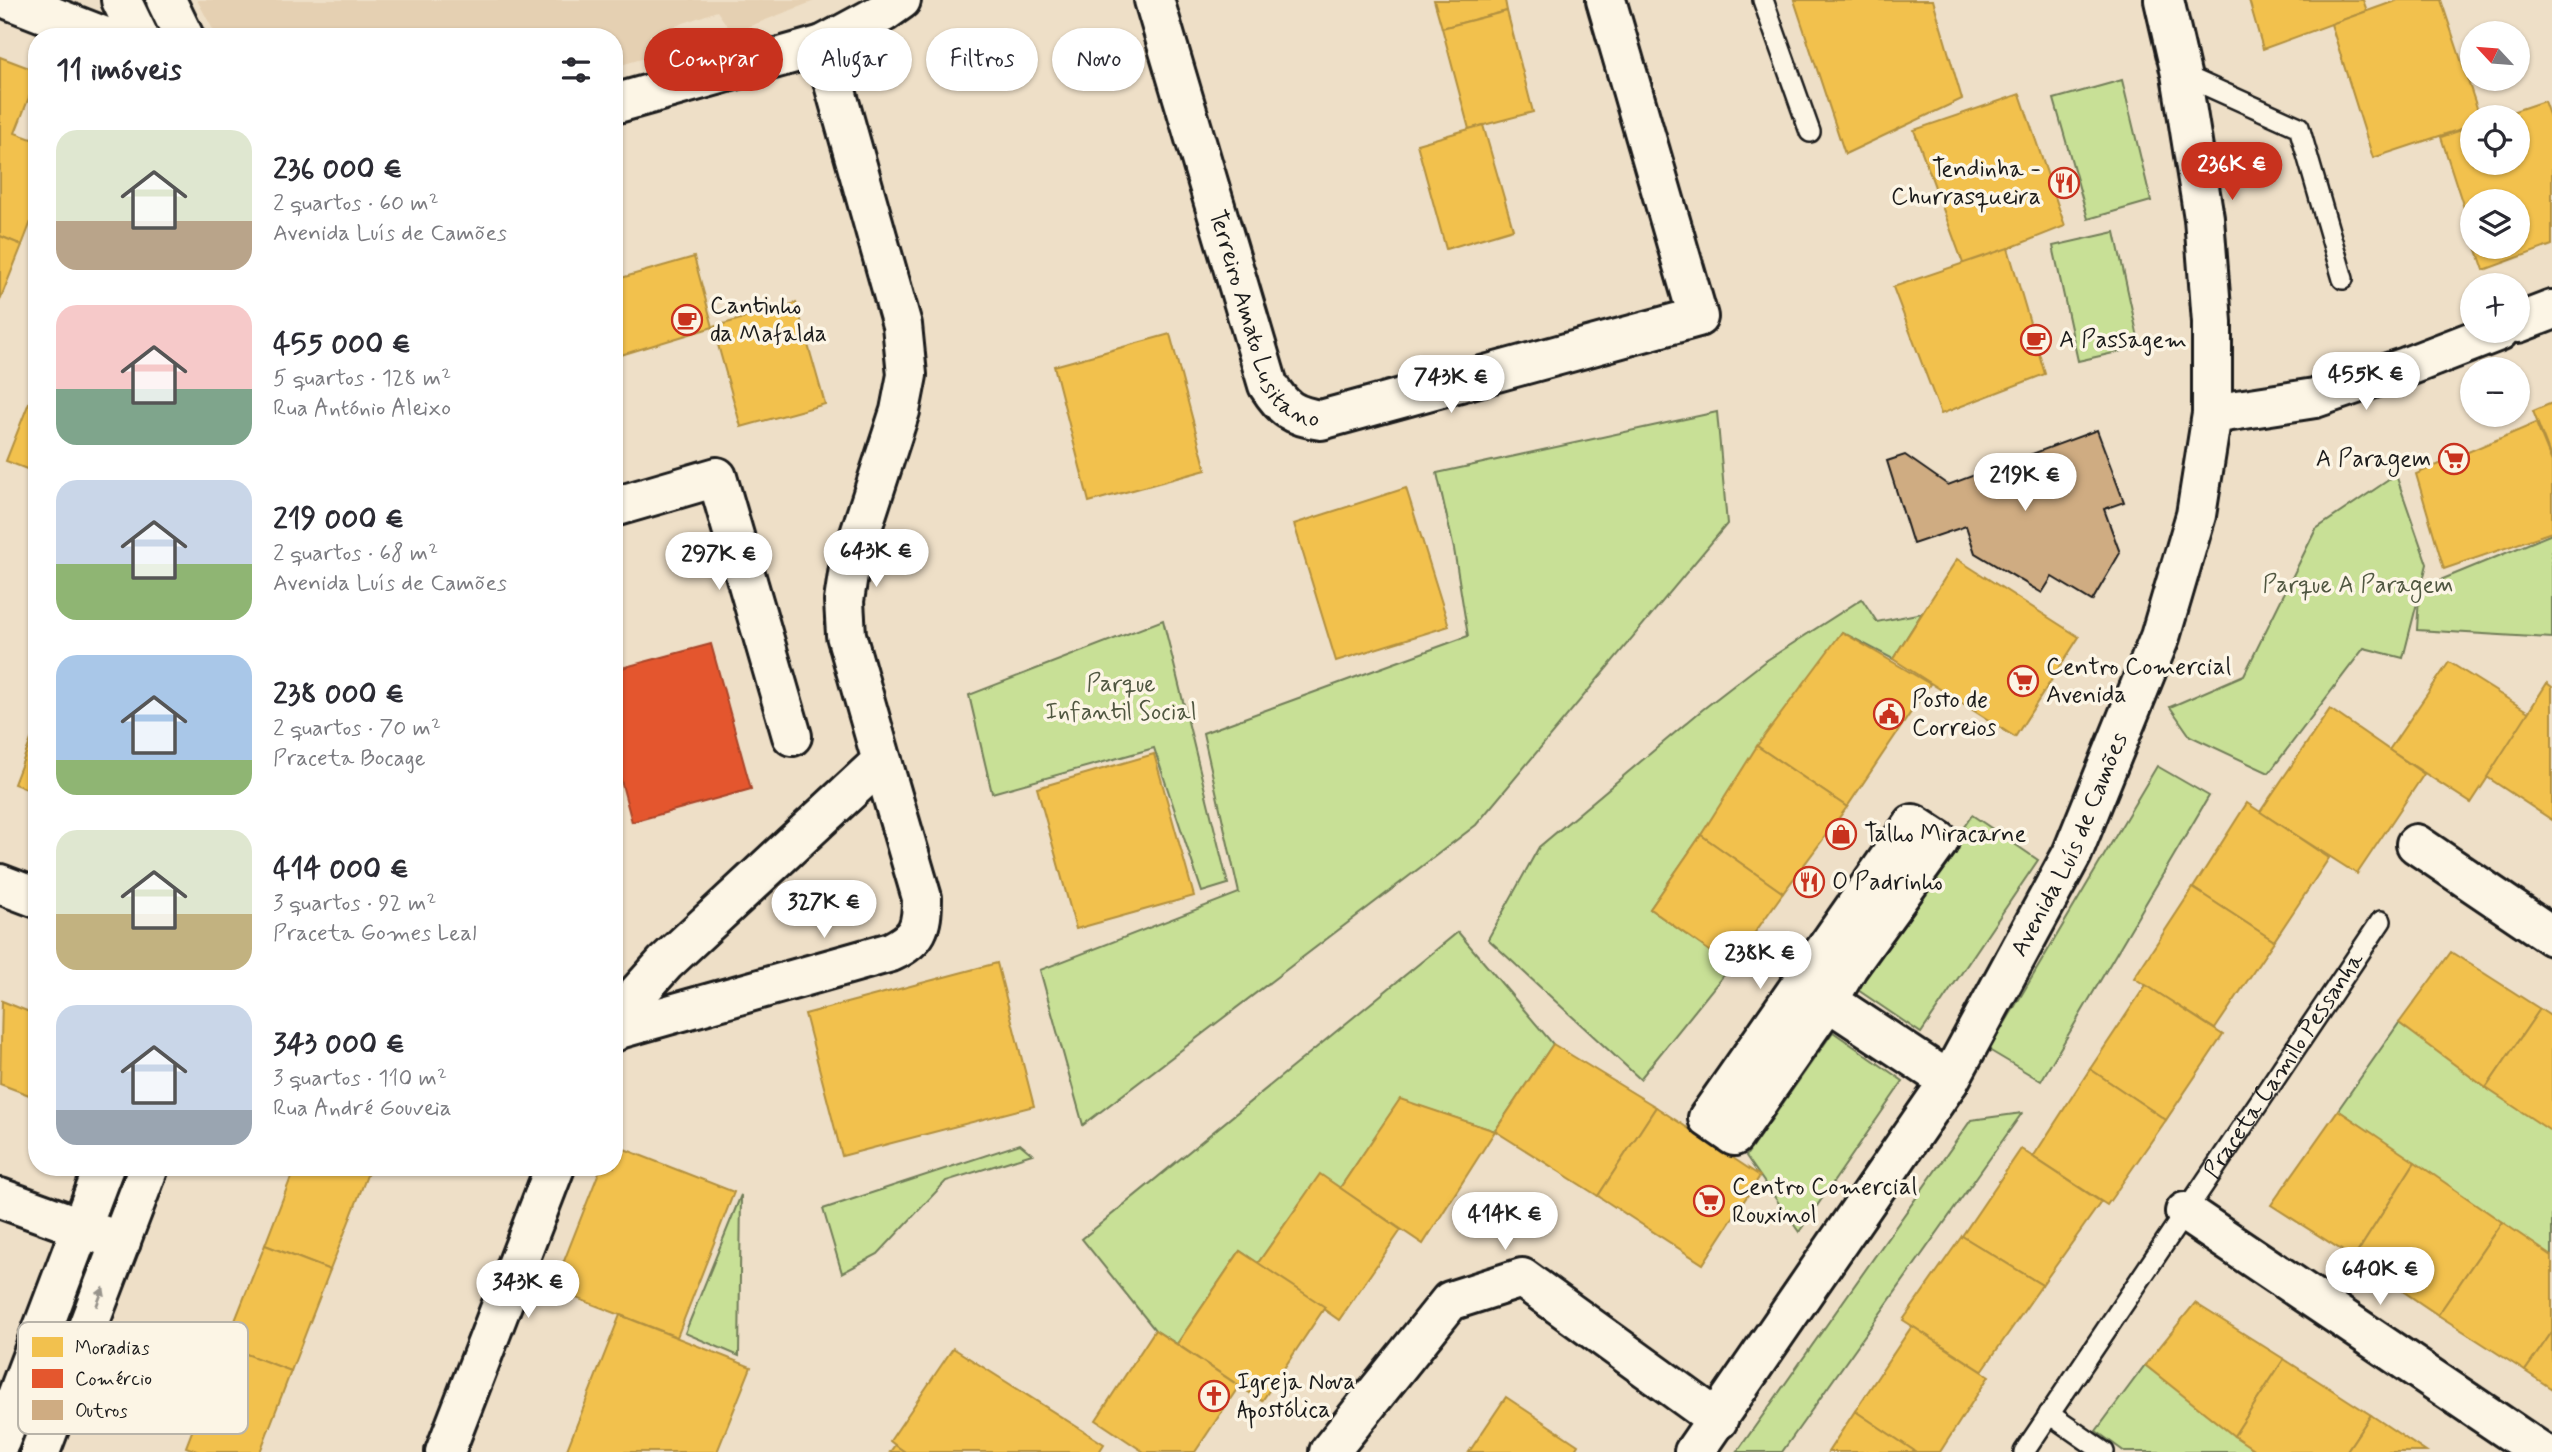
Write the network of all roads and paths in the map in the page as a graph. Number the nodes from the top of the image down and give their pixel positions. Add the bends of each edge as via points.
1 (10, 0) edge
2 (121, 0) edge
3 (166, 0) edge
4 (901, 0) edge
5 (1154, 0) edge
6 (1606, 0) edge
7 (1763, 0) edge
8 (2164, 0) edge
9 (82, 28) edge
10 (135, 28) edge
11 (180, 28) edge
12 (854, 28) edge
13 (797, 52) edge
14 (2181, 74) junction
15 (836, 91) edge
16 (623, 101) edge
17 (1810, 132) dead end
18 (2343, 279) dead end
19 (2552, 310) edge
20 (2530, 318) edge
21 (2468, 343) edge
22 (2212, 414) junction
23 (623, 505) edge
24 (792, 736) dead end
25 (882, 761) junction
26 (2416, 844) dead end
27 (0, 884) edge
28 (28, 895) edge
29 (2381, 920) dead end
30 (2552, 936) edge
31 (1828, 1001) junction
32 (623, 1016) edge
33 (623, 1029) edge
34 (1949, 1081) junction
35 (101, 1176) edge
36 (146, 1176) edge
37 (552, 1176) edge
38 (0, 1198) edge
39 (2185, 1212) junction
40 (81, 1228) junction
41 (121, 1242) junction
42 (45, 1322) edge
43 (90, 1322) edge
44 (18, 1394) edge
45 (2049, 1414) junction
46 (1718, 1420) junction
47 (47, 1434) edge
48 (0, 1441) edge
49 (40, 1452) edge
50 (445, 1452) edge
51 (1329, 1452) edge
52 (1694, 1452) edge
53 (2024, 1452) edge
54 (2104, 1452) edge
55 (2541, 1452) edge

1 - 9 street
2 - 10 street
3 - 11 street
4 - 12 street
5 - 6 street, Terreiro Amato Lusitano via 1268,386 1280,404 1300,417 1321,420 1698,317
7 - 17 lane
8 - 14 street, Avenida Luís de Camões
13 - 16 street
14 - 18 lane via 2299,127
14 - 22 street, Avenida Luís de Camões via 2204,218 2212,323
15 - 25 street via 902,325 907,375 900,411 849,568 844,601 846,635
19 - 20 street
21 - 22 street via 2315,398
22 - 34 street, Avenida Luís de Camões via 2196,515 2155,649 2072,854
23 - 24 street via 717,477
25 - 32 street via 665,963
25 - 33 street via 922,898 920,923 908,944 891,953
26 - 30 street
27 - 28 street
29 - 39 lane, Praceta Camilo Pessanha
31 - 31 street via 1939,841 1913,824 1708,1118 1734,1136
31 - 34 street
34 - 46 street, Avenida Luís de Camões
35 - 40 street
36 - 41 street
37 - 50 street
38 - 40 street
39 - 45 lane, Praceta Camilo Pessanha
39 - 55 street
40 - 41 street
40 - 42 street
43 -> 41 street
44 - 48 street
45 - 53 lane, Praceta Camilo Pessanha
45 - 54 lane
46 - 51 street via 1522,1278 1450,1301
46 - 52 street, Avenida Luís de Camões
49 -> 47 street

